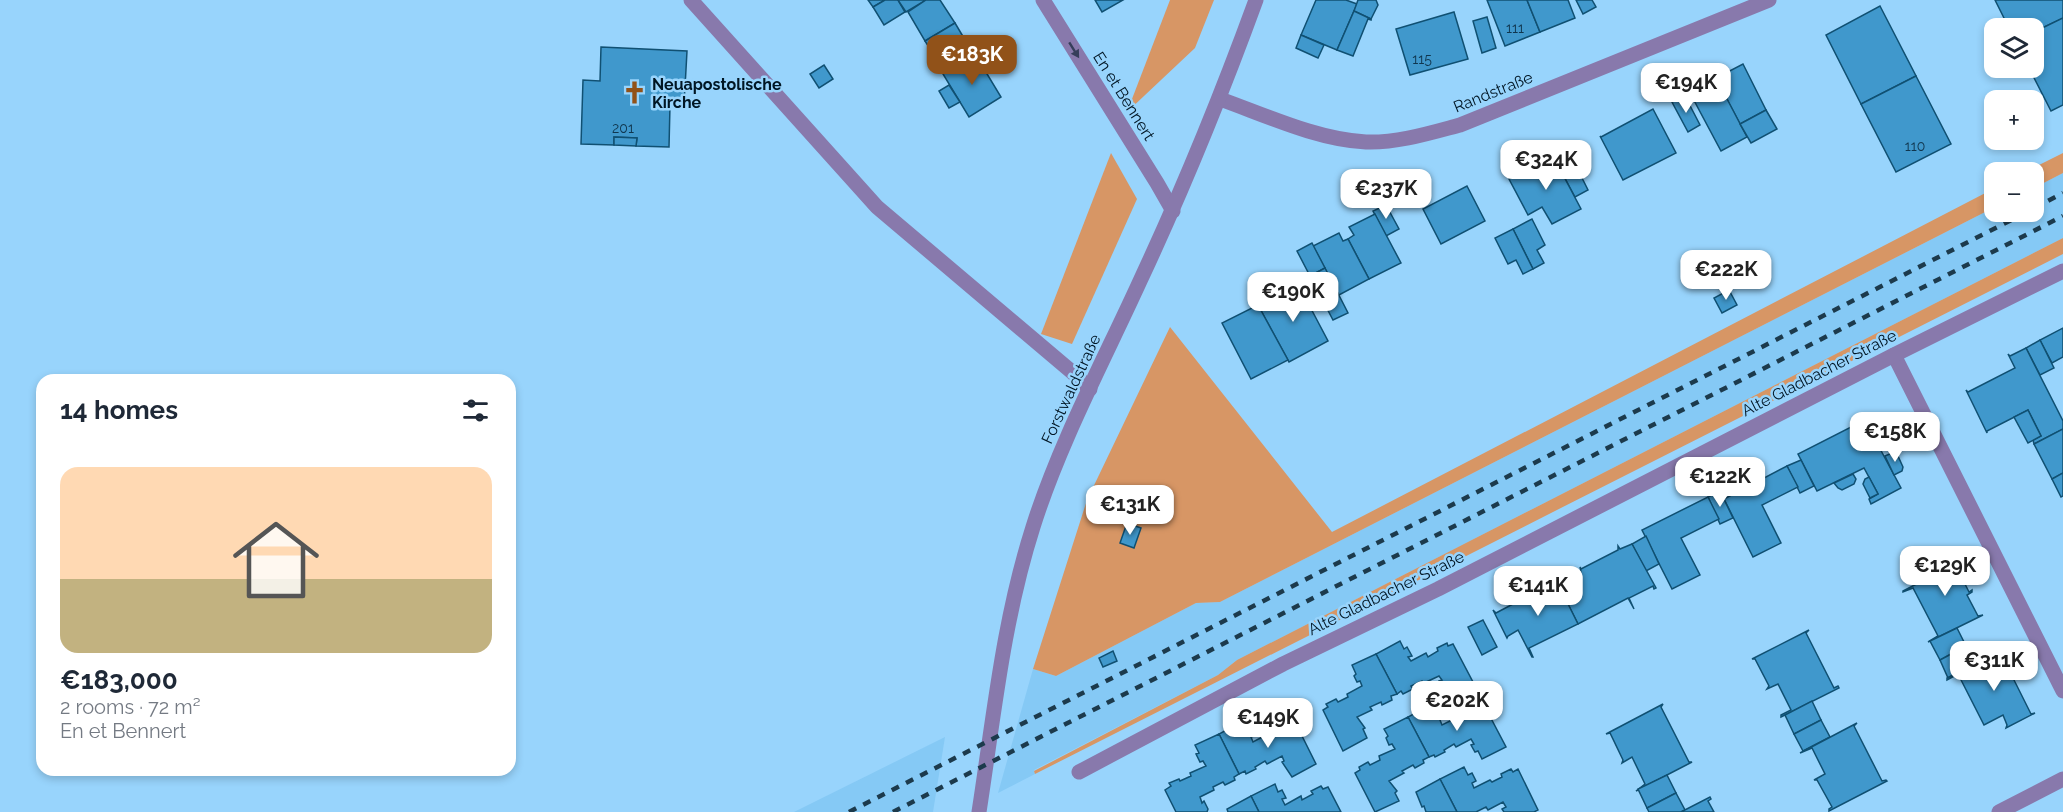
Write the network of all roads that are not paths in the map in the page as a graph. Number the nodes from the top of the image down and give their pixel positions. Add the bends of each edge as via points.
1 (691, 0) edge
2 (1043, 0) edge
3 (1256, 0) edge
4 (1769, 0) edge
5 (1220, 99) junction
6 (1173, 212) junction
7 (2063, 271) edge
8 (1894, 355) junction
9 (1090, 389) junction
10 (2063, 691) edge
11 (1079, 772) dead end
12 (2063, 779) edge
13 (2018, 808) edge
14 (980, 812) edge
15 (1999, 812) edge

1 - 9 street via 877,207
2 -> 6 street, En et Bennert
3 - 5 street, Forstwaldstraße
4 - 5 street, Randstraße via 1461,125 1413,138 1365,142 1315,133
5 - 6 street, Forstwaldstraße
6 - 9 street, Forstwaldstraße
7 - 8 street, Alte Gladbacher Straße
8 - 10 street
8 - 11 street, Alte Gladbacher Straße via 1438,589 1283,664
9 - 14 street, Forstwaldstraße via 1033,526 1010,610
12 - 13 street
13 - 15 street

